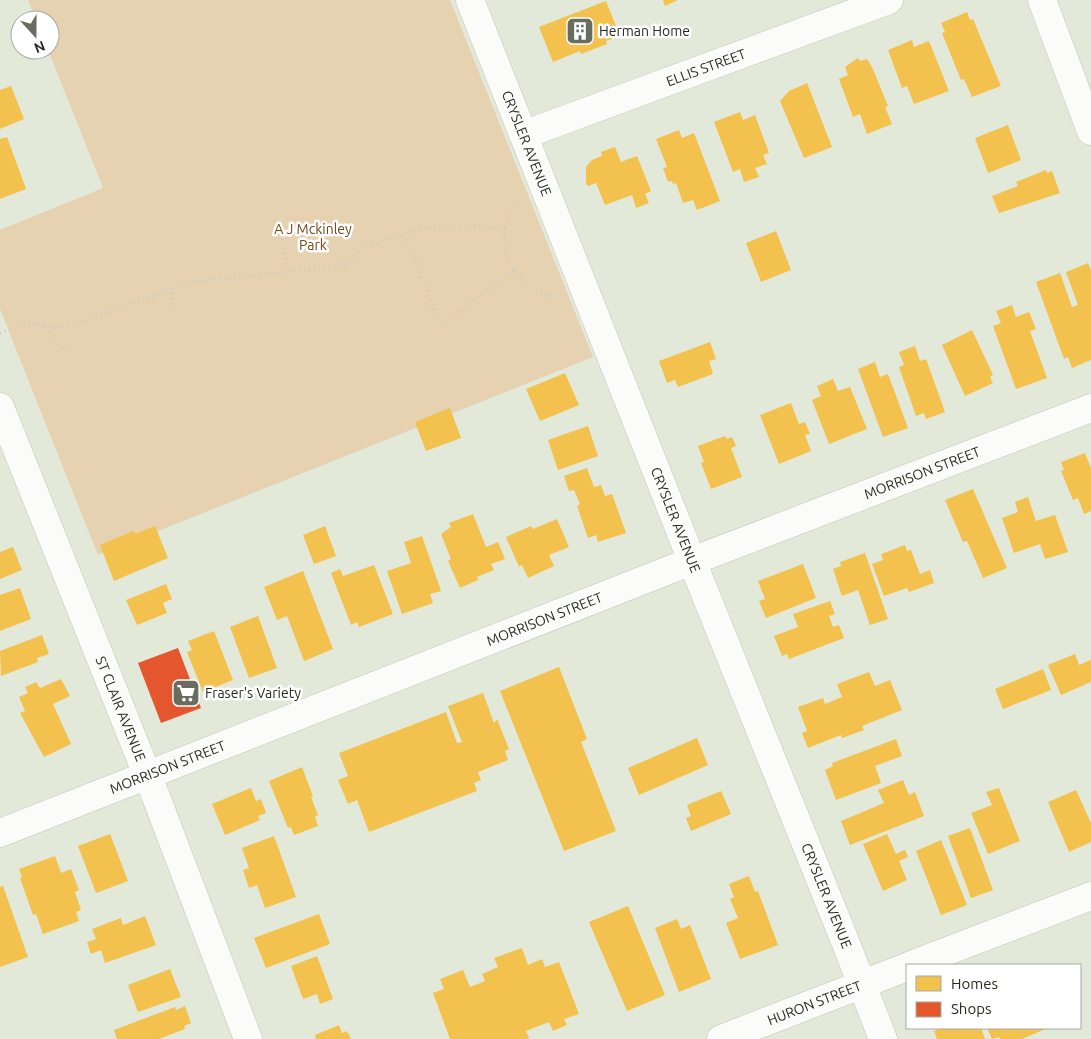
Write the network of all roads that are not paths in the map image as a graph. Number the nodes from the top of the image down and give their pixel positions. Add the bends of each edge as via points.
1 (470, 0) edge
2 (889, 0) edge
3 (1042, 0) edge
4 (1091, 131) edge
5 (523, 135) junction
6 (0, 407) edge
7 (1091, 408) edge
8 (692, 561) junction
9 (147, 776) junction
10 (0, 832) edge
11 (1091, 896) edge
12 (914, 964) edge
13 (906, 967) edge
14 (862, 984) junction
15 (248, 1039) edge
16 (721, 1039) edge
17 (883, 1039) edge

1 - 5 street, CRYSLER AVENUE
2 - 5 street, ELLIS STREET
3 - 4 street
5 - 8 street, CRYSLER AVENUE
6 - 9 street, ST CLAIR AVENUE
7 - 8 street, MORRISON STREET
8 - 9 street, MORRISON STREET
8 - 14 street, CRYSLER AVENUE
9 - 10 street, MORRISON STREET
9 - 15 street, ST CLAIR AVENUE
11 - 12 street, HURON STREET
13 - 14 street, HURON STREET
14 - 16 street, HURON STREET
14 - 17 street, CRYSLER AVENUE

